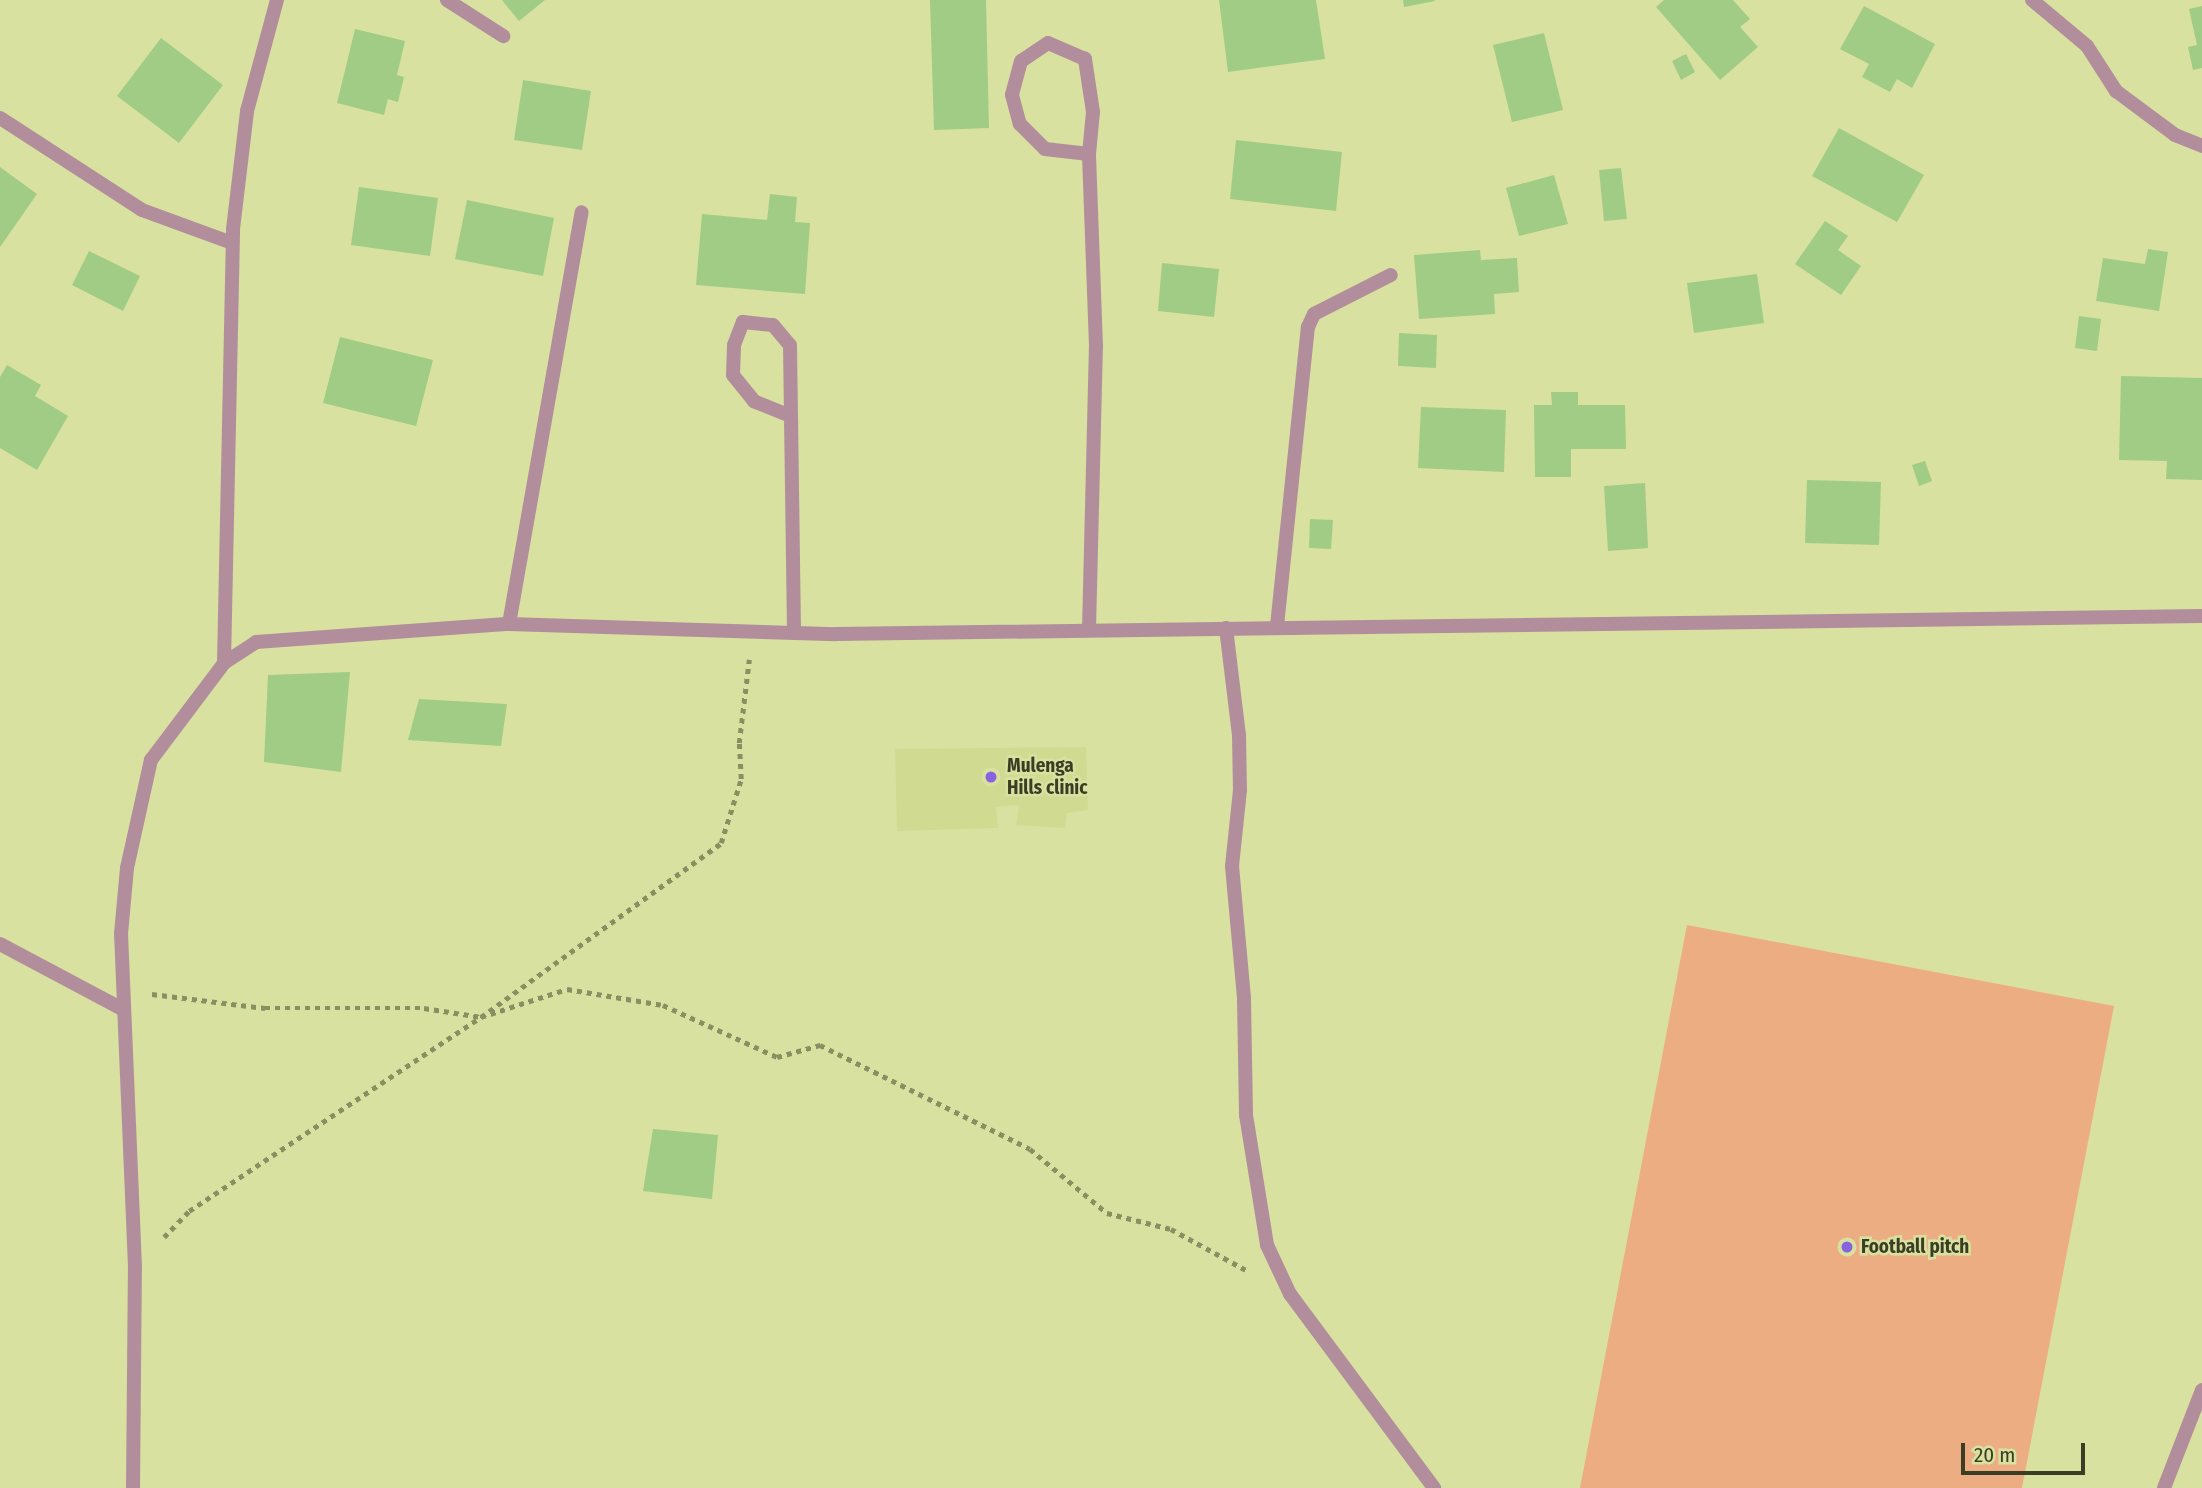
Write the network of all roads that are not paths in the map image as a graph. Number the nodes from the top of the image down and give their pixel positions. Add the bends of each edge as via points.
1 (277, 0) edge
2 (447, 0) edge
3 (2032, 0) edge
4 (503, 36) dead end
5 (0, 118) edge
6 (2202, 146) edge
7 (1090, 154) junction
8 (583, 212) dead end
9 (232, 243) junction
10 (1391, 275) dead end
11 (788, 415) junction
12 (2202, 616) edge
13 (509, 624) junction
14 (1277, 626) junction
15 (1226, 628) junction
16 (1089, 630) junction
17 (794, 632) junction
18 (224, 663) junction
19 (0, 944) edge
20 (124, 1010) junction
21 (2202, 1390) edge
22 (133, 1488) edge
23 (1434, 1488) edge
24 (2164, 1488) edge

1 - 9 street via 247,111
2 - 4 street
3 - 6 street via 2087,46 2116,91 2175,135
5 - 9 street via 142,210
7 - 7 street via 1045,149 1020,124 1012,95 1021,61 1048,43 1085,59 1093,112
7 - 16 street via 1096,346
8 - 13 street
9 - 18 street
10 - 14 street via 1314,314 1308,327
11 - 11 street via 790,345 773,325 743,322 734,345 733,375 754,401
11 - 17 street
12 - 14 street
13 - 17 street
13 - 18 street via 256,642
14 - 15 street
15 - 16 street
15 - 23 street via 1239,735 1240,790 1232,866 1244,999 1246,1115 1267,1245 1290,1294
16 - 17 street
18 - 20 street via 151,760 127,868 121,934
19 - 20 street
20 - 22 street via 135,1267
21 - 24 street

